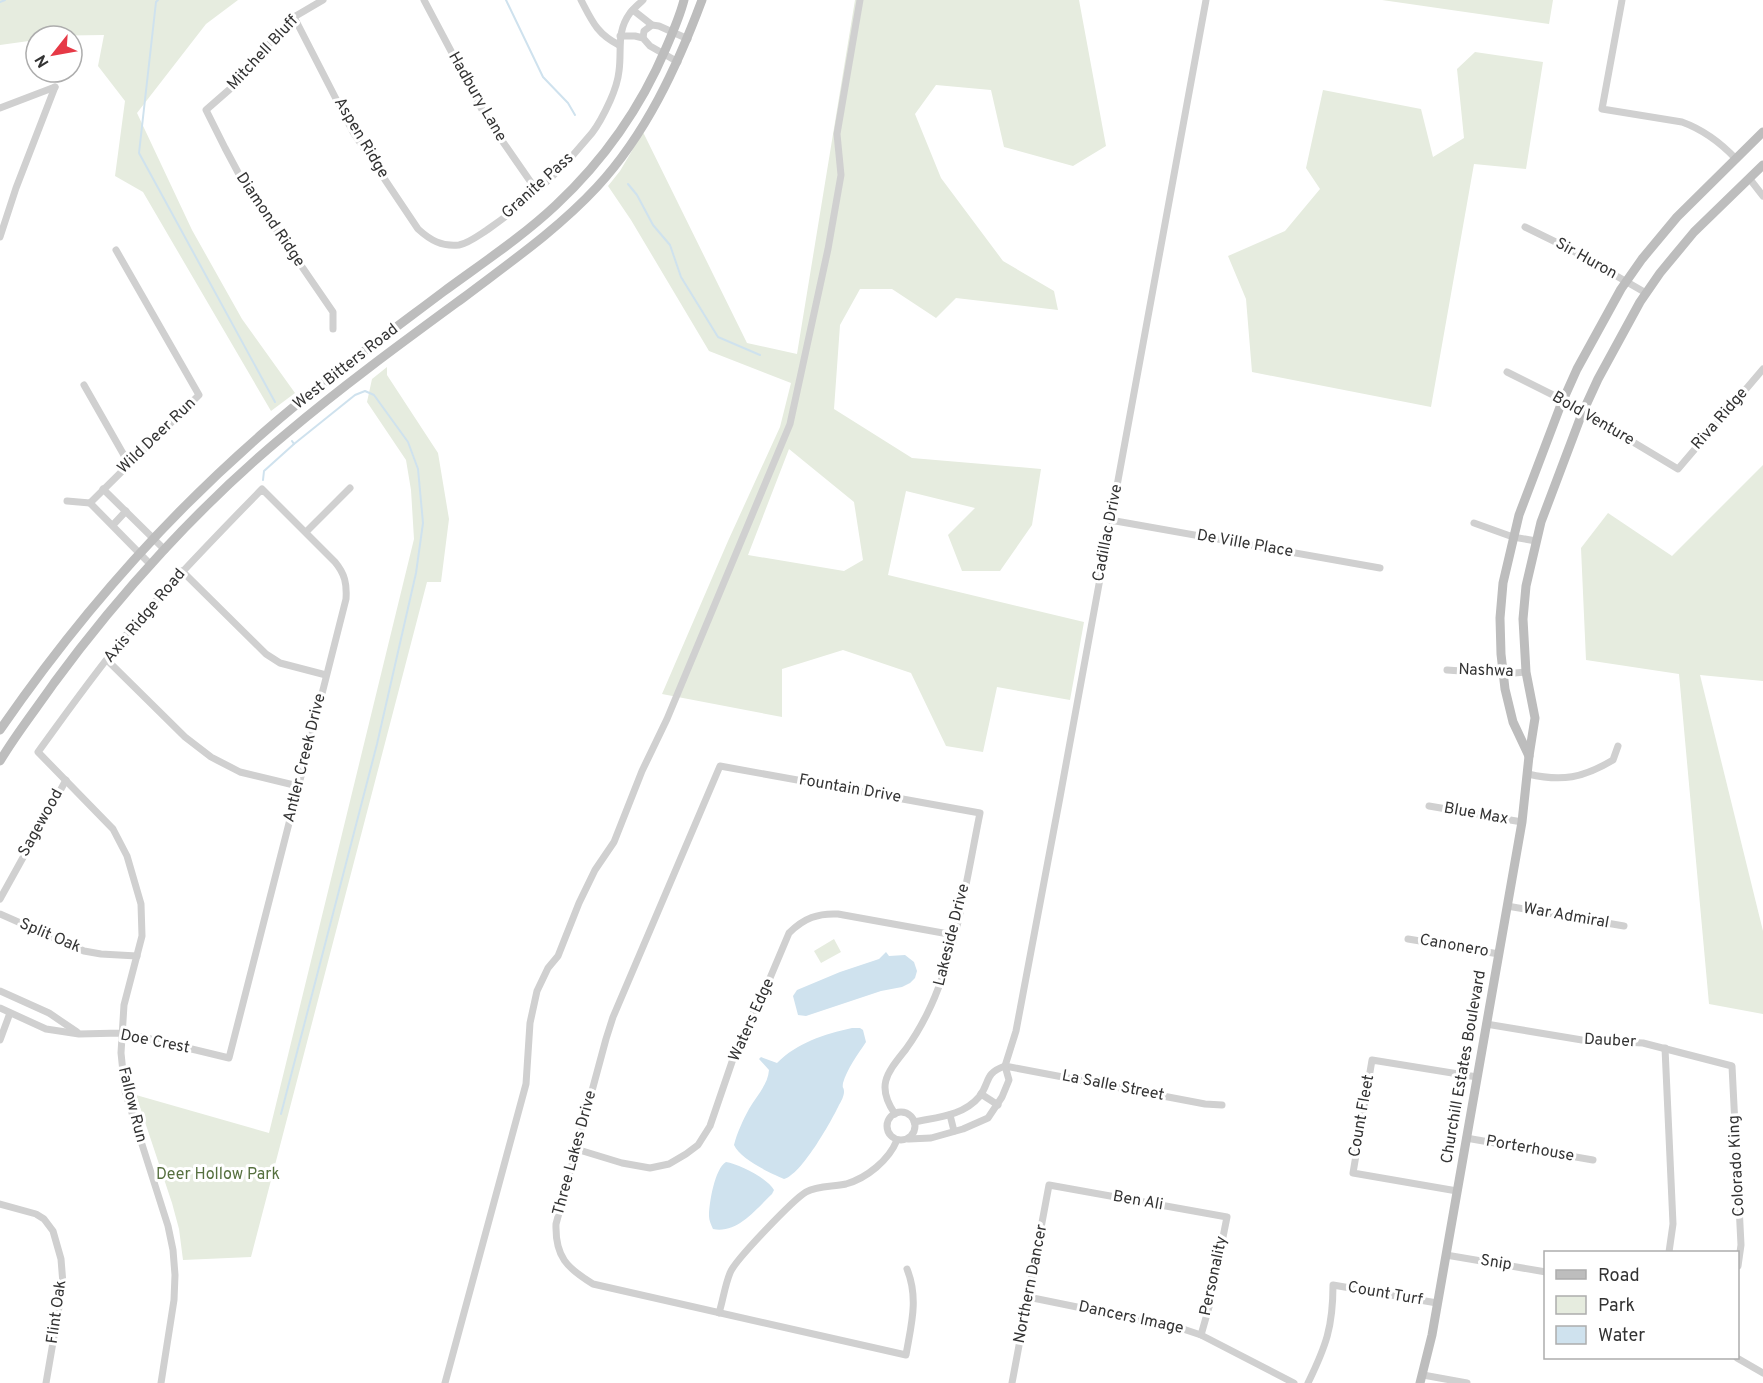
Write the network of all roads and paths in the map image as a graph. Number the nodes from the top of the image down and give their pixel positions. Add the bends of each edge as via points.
1 (323, 0) edge
2 (424, 0) edge
3 (581, 0) edge
4 (643, 0) edge
5 (684, 0) edge
6 (702, 0) edge
7 (860, 0) edge
8 (1206, 0) edge
9 (1622, 0) edge
10 (633, 10) junction
11 (294, 17) junction
12 (652, 25) junction
13 (672, 33) junction
14 (620, 36) junction
15 (644, 38) junction
16 (688, 39) junction
17 (619, 45) junction
18 (663, 54) junction
19 (678, 62) junction
20 (0, 108) edge
21 (206, 110) joint
22 (1763, 132) edge
23 (1736, 159) junction
24 (1763, 165) edge
25 (587, 174) junction
26 (1749, 178) junction
27 (598, 186) junction
28 (537, 191) junction
29 (1763, 196) edge
30 (1525, 227) dead end
31 (0, 237) edge
32 (444, 245) joint
33 (116, 250) dead end
34 (1626, 282) junction
35 (1646, 293) junction
36 (333, 330) dead end
37 (1763, 369) edge
38 (1507, 372) dead end
39 (324, 381) junction
40 (84, 385) dead end
41 (333, 395) junction
42 (1563, 400) junction
43 (1583, 413) junction
44 (129, 464) junction
45 (1678, 469) joint
46 (350, 488) dead end
47 (103, 489) junction
48 (262, 489) joint
49 (67, 501) dead end
50 (90, 503) junction
51 (126, 511) junction
52 (1110, 520) junction
53 (1474, 523) dead end
54 (113, 525) junction
55 (306, 532) junction
56 (153, 537) junction
57 (1513, 537) junction
58 (1536, 541) junction
59 (165, 550) junction
60 (140, 553) junction
61 (152, 565) junction
62 (1380, 568) dead end
63 (182, 571) junction
64 (107, 660) junction
65 (1447, 670) dead end
66 (1526, 672) junction
67 (1503, 674) junction
68 (326, 675) junction
69 (0, 730) edge
70 (1618, 746) dead end
71 (38, 752) joint
72 (1529, 756) junction
73 (0, 761) edge
74 (720, 766) joint
75 (1528, 774) junction
76 (66, 780) junction
77 (298, 786) junction
78 (1429, 806) dead end
79 (980, 813) joint
80 (1522, 822) junction
81 (0, 899) edge
82 (1507, 906) junction
83 (0, 914) edge
84 (1624, 926) dead end
85 (954, 935) junction
86 (1408, 939) dead end
87 (1499, 954) junction
88 (137, 956) junction
89 (0, 991) edge
90 (0, 1008) edge
91 (10, 1012) junction
92 (1486, 1024) junction
93 (121, 1033) junction
94 (79, 1034) junction
95 (0, 1040) edge
96 (1665, 1048) junction
97 (229, 1058) joint
98 (1005, 1066) junction
99 (1732, 1066) joint
100 (1477, 1077) junction
101 (981, 1094) junction
102 (998, 1105) junction
103 (1222, 1105) dead end
104 (894, 1114) junction
105 (950, 1115) junction
106 (914, 1122) junction
107 (954, 1131) junction
108 (1466, 1138) junction
109 (909, 1139) junction
110 (897, 1140) junction
111 (576, 1149) junction
112 (1593, 1160) dead end
113 (1049, 1185) joint
114 (1457, 1191) junction
115 (0, 1204) edge
116 (1227, 1217) joint
117 (1669, 1251) edge
118 (1446, 1255) junction
119 (1739, 1256) edge
120 (907, 1269) dead end
121 (1544, 1272) edge
122 (1028, 1297) junction
123 (1437, 1303) junction
124 (719, 1313) junction
125 (1201, 1335) junction
126 (1739, 1359) edge
127 (1763, 1373) edge
128 (1422, 1379) edge
129 (163, 1382) edge
130 (46, 1383) edge
131 (445, 1383) edge
132 (1012, 1383) edge
133 (1294, 1383) edge
134 (1308, 1383) edge
135 (1467, 1383) edge

1 - 11 street, Mitchell Bluff
2 - 28 street, Hadbury Lane via 487,119
3 - 17 street via 597,29
4 - 10 street, Granite Pass
5 - 13 main road, West Bitters Road
6 - 16 main road, West Bitters Road
7 - 131 street via 837,134 841,175 790,424 614,842 595,870 558,956 537,991 530,1023 526,1084
8 - 52 street, Cadillac Drive
9 - 23 street via 1602,109 1682,122 1710,135
10 - 12 street
10 - 14 street, Granite Pass
11 - 21 street, Mitchell Bluff via 245,74
11 - 32 street, Aspen Ridge via 364,150 418,229
12 - 13 street
12 - 15 street via 644,31
13 - 16 street
13 - 18 main road, West Bitters Road
14 - 15 street
14 - 17 street, Granite Pass
15 - 18 street
16 - 19 main road, West Bitters Road
17 - 28 street, Granite Pass via 618,79 593,131
18 - 19 street
18 - 25 main road, West Bitters Road via 637,105
19 - 27 main road, West Bitters Road via 629,147
20 - 31 street via 55,87
21 - 36 street, Diamond Ridge via 241,178 333,312
22 - 23 main road, Churchill Estates Boulevard
23 - 34 main road, Churchill Estates Boulevard via 1677,217
24 - 26 main road, Churchill Estates Boulevard
25 - 27 main road
25 - 39 main road, West Bitters Road via 522,233
26 - 29 street
26 - 35 main road, Churchill Estates Boulevard via 1694,232
27 - 41 main road, West Bitters Road via 559,225
28 - 32 street, Granite Pass via 472,240
30 - 34 street, Sir Huron
33 - 44 street, Wild Deer Run via 199,395
34 - 35 street, Sir Huron
34 - 42 main road, Churchill Estates Boulevard via 1606,313
35 - 43 main road, Churchill Estates Boulevard
37 - 45 street, Riva Ridge
38 - 42 street, Bold Venture
39 - 41 main road
39 - 56 main road, West Bitters Road via 227,464
40 - 44 street
41 - 59 main road, West Bitters Road via 242,473
42 - 43 street, Bold Venture
42 - 57 main road, Churchill Estates Boulevard
43 - 45 street, Bold Venture
43 - 58 main road, Churchill Estates Boulevard
44 - 47 street, Wild Deer Run
46 - 55 street
47 - 50 street, Wild Deer Run
47 - 51 street
48 - 55 street, Antler Creek Drive
48 - 63 street, Axis Ridge Road
49 - 50 street
50 - 54 street
51 - 54 street
51 - 56 street
52 - 62 street, De Ville Place
52 - 98 street, Cadillac Drive via 1016,1031
53 - 57 street
54 - 60 street
55 - 68 street, Antler Creek Drive via 343,571 347,583
56 - 59 street
56 - 60 main road, West Bitters Road
57 - 58 street
57 - 67 main road, Churchill Estates Boulevard via 1500,618
58 - 66 main road, Churchill Estates Boulevard via 1523,619
59 - 61 main road, West Bitters Road
60 - 61 street
60 - 69 main road, West Bitters Road via 69,637
61 - 73 main road, West Bitters Road via 78,651
63 - 64 street, Axis Ridge Road
63 - 68 street via 266,654 280,663
64 - 71 street, Axis Ridge Road
64 - 77 street via 211,758 240,772
65 - 67 street, Nashwa
66 - 67 street, Nashwa
66 - 72 main road, Churchill Estates Boulevard via 1535,718
67 - 72 main road, Churchill Estates Boulevard via 1513,722
68 - 77 street, Antler Creek Drive
70 - 75 street via 1613,760 1586,774 1559,778
71 - 76 street, Fallow Run
72 - 75 main road, Churchill Estates Boulevard
74 - 79 street, Fountain Drive
74 - 111 street, Three Lakes Drive via 613,1017
75 - 80 main road, Churchill Estates Boulevard
76 - 81 street, Sagewood
76 - 88 street, Fallow Run via 112,829 123,847 141,904 143,925
77 - 97 street, Antler Creek Drive
78 - 80 street, Blue Max
79 - 85 street, Lakeside Drive
80 - 82 main road, Churchill Estates Boulevard
82 - 84 street, War Admiral
82 - 87 main road, Churchill Estates Boulevard
83 - 88 street, Split Oak via 84,951
85 - 104 street, Lakeside Drive via 939,990 885,1080 887,1101
85 - 111 street, Waters Edge via 838,914 810,917 789,933 734,1056 710,1126 698,1145 669,1164 650,1168
86 - 87 street, Canonero
87 - 92 main road, Churchill Estates Boulevard
88 - 93 street, Fallow Run
89 - 94 street via 49,1013
90 - 91 street, Doe Crest
91 - 94 street, Doe Crest via 46,1029
91 - 95 street
92 - 96 street, Dauber via 1582,1040
92 - 100 main road, Churchill Estates Boulevard
93 - 94 street, Doe Crest
93 - 97 street, Doe Crest
93 - 129 street, Fallow Run via 125,1091 173,1250 174,1300
96 - 99 street, Dauber
96 - 117 street via 1673,1224
98 - 101 street via 991,1073
98 - 102 street via 1009,1080
98 - 103 street, La Salle Street
99 - 119 street, Colorado King
100 - 108 main road, Churchill Estates Boulevard
100 - 114 street, Count Fleet via 1372,1060 1353,1173
101 - 102 street
101 - 105 street
102 - 107 street via 988,1118
104 - 106 street via 904,1113
104 - 110 street via 888,1119 887,1128
105 - 106 street
105 - 107 street
106 - 109 street
107 - 109 street
108 - 112 street, Porterhouse
108 - 114 main road, Churchill Estates Boulevard
109 - 110 street
110 - 124 street via 871,1172 845,1184 806,1192 794,1202 730,1271
111 - 124 street, Three Lakes Drive via 556,1224 556,1239 566,1263 593,1284
113 - 116 street, Ben Ali
113 - 122 street, Northern Dancer
114 - 118 main road, Churchill Estates Boulevard
115 - 130 street, Flint Oak via 44,1219 53,1231 61,1259 63,1284
116 - 125 street, Personality
118 - 121 street, Snip
118 - 123 main road, Churchill Estates Boulevard
120 - 124 street, Three Lakes Drive via 914,1302 906,1356
122 - 125 street, Dancers Image
122 - 132 street, Northern Dancer
123 - 128 main road, Churchill Estates Boulevard
123 - 134 street, Count Turf via 1334,1285 1329,1334
125 - 133 street, Dancers Image
126 - 127 street
128 - 135 street

